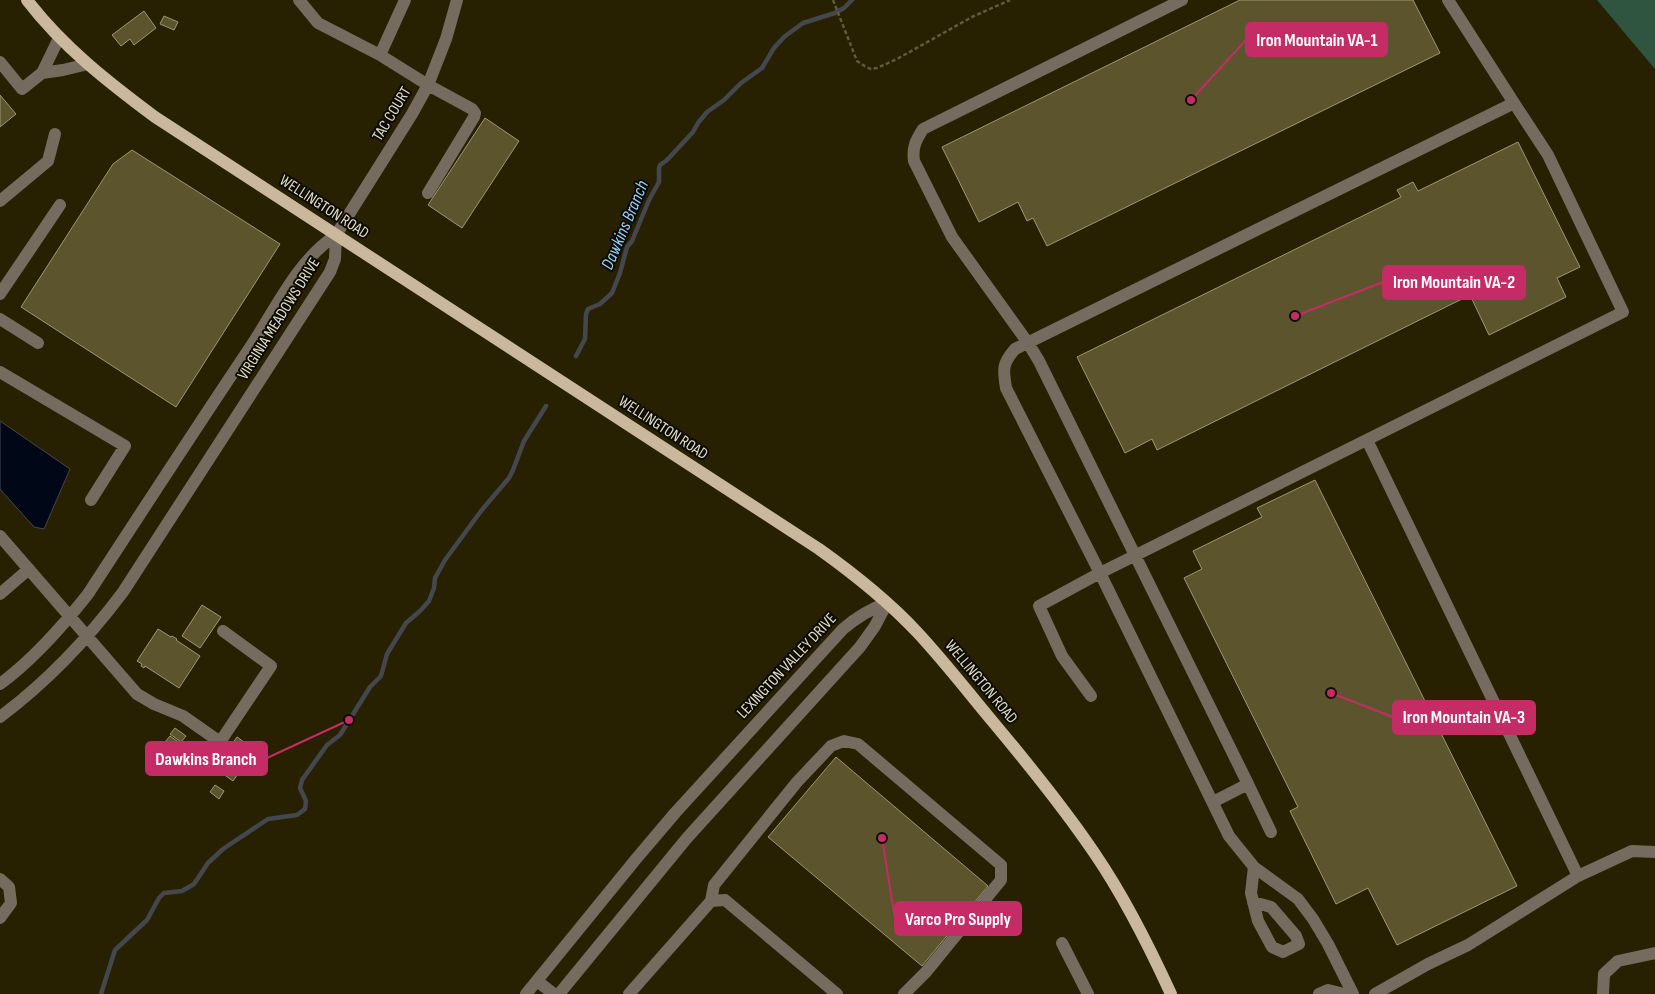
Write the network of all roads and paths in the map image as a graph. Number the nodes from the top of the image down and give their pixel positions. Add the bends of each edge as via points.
1 (27, 0) edge
2 (299, 0) edge
3 (405, 0) edge
4 (457, 0) edge
5 (833, 0) edge
6 (1010, 0) edge
7 (1182, 0) edge
8 (1448, 0) edge
9 (59, 38) junction
10 (380, 55) junction
11 (0, 62) edge
12 (88, 64) junction
13 (42, 73) junction
14 (428, 85) junction
15 (1514, 103) junction
16 (55, 134) dead end
17 (428, 193) dead end
18 (0, 201) edge
19 (60, 205) dead end
20 (336, 235) junction
21 (0, 294) edge
22 (0, 319) edge
23 (1028, 343) junction
24 (38, 344) dead end
25 (0, 372) edge
26 (1367, 440) junction
27 (91, 500) dead end
28 (0, 536) edge
29 (1135, 556) junction
30 (29, 569) junction
31 (1100, 574) junction
32 (0, 594) edge
33 (887, 603) junction
34 (70, 617) junction
35 (223, 631) dead end
36 (88, 637) junction
37 (0, 684) edge
38 (1091, 696) dead end
39 (0, 717) edge
40 (1248, 784) junction
41 (1213, 802) junction
42 (1271, 832) dead end
43 (1655, 852) edge
44 (1254, 866) junction
45 (1578, 876) junction
46 (0, 879) edge
47 (711, 901) junction
48 (1253, 902) dead end
49 (0, 918) edge
50 (1062, 943) dead end
51 (1655, 952) edge
52 (537, 981) junction
53 (1350, 993) edge
54 (526, 994) edge
55 (554, 994) edge
56 (559, 994) edge
57 (629, 994) edge
58 (838, 994) edge
59 (904, 994) edge
60 (1088, 994) edge
61 (1171, 994) edge
62 (1319, 994) edge
63 (1375, 994) edge
64 (1603, 994) edge

1 - 9 main road, WELLINGTON ROAD
2 - 10 street via 318,23
3 - 10 street
4 - 14 street, TAC COURT
5 - 6 path via 857,61 871,69 897,59 972,17
7 - 23 street via 923,129 916,140 912,150 914,161 952,236
8 - 15 street
9 - 12 main road, WELLINGTON ROAD
9 - 13 street
10 - 14 street
11 - 13 street via 22,89
12 - 13 street
12 - 20 main road, WELLINGTON ROAD via 155,116
14 - 17 street via 472,108 475,113
14 - 20 street, TAC COURT
15 - 23 street
15 - 26 street via 1548,155 1623,312
16 - 18 street via 48,161
19 - 21 street
20 - 33 main road, WELLINGTON ROAD via 819,549
20 - 34 street, VIRGINIA MEADOWS DRIVE via 324,242 301,268
20 - 36 street, VIRGINIA MEADOWS DRIVE via 335,259 330,272 137,571
22 - 24 street
23 - 29 street
23 - 31 street via 1015,349 1006,360 1003,369 1006,388
25 - 27 street via 125,446
26 - 29 street
26 - 45 street
28 - 30 street
29 - 31 street
29 - 40 street
30 - 32 street
30 - 34 street
31 - 38 street via 1039,606 1062,656
31 - 41 street
33 - 52 street, LEXINGTON VALLEY DRIVE via 856,617 837,635 675,813
33 - 56 street via 860,647 687,838
33 - 61 main road, WELLINGTON ROAD via 946,665 1096,855
34 - 36 street
34 - 37 street, VIRGINIA MEADOWS DRIVE via 21,668
35 - 36 street via 271,666 220,742 183,716 137,694
36 - 39 street, VIRGINIA MEADOWS DRIVE via 52,674
40 - 41 street
40 - 42 street
41 - 44 street via 1229,836
43 - 45 street via 1632,851
44 - 48 street
44 - 53 street via 1298,899 1328,944
45 - 63 street via 1468,945
46 - 49 street via 9,887 11,903
47 - 57 street
47 - 58 street via 725,900
47 - 59 street via 714,885 831,746 844,741 858,744 1001,865 1001,880
50 - 60 street
51 - 64 street via 1618,961 1604,974
52 - 54 street, LEXINGTON VALLEY DRIVE
52 - 55 street
53 - 62 street via 1328,990

